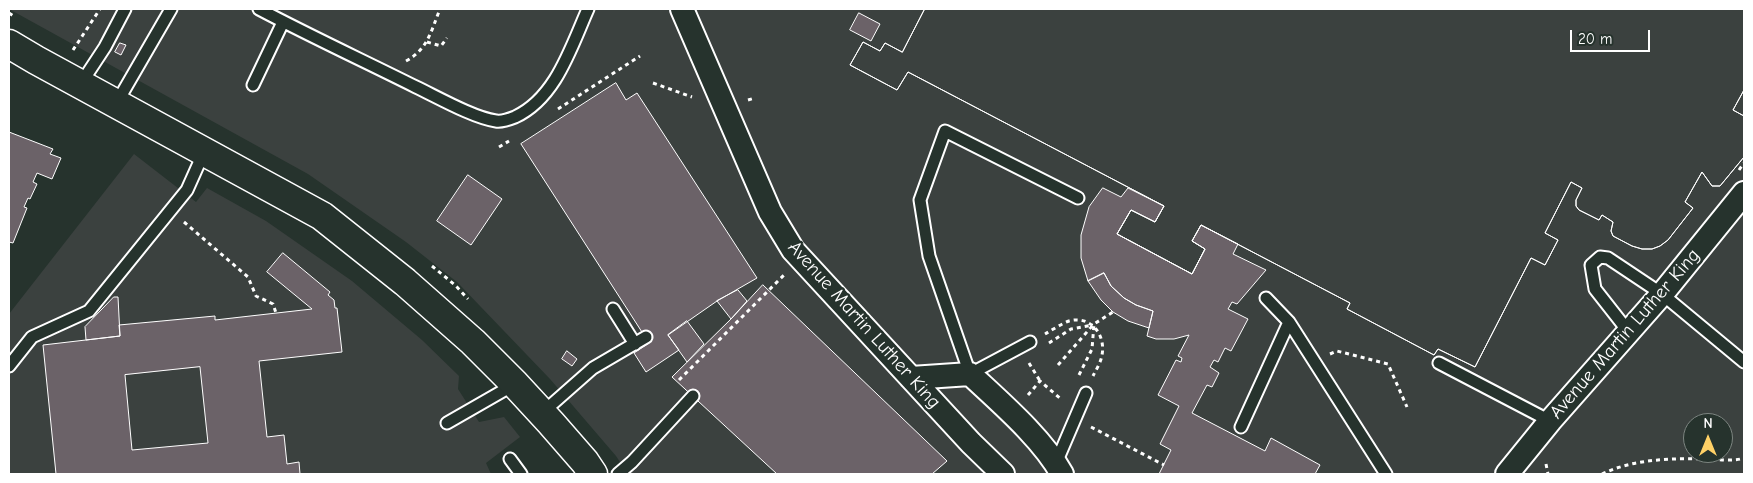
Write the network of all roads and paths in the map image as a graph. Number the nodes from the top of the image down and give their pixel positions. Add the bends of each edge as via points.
1 (100, 9) edge
2 (125, 9) edge
3 (171, 9) edge
4 (259, 9) edge
5 (440, 9) edge
6 (588, 9) edge
7 (682, 9) edge
8 (283, 22) junction
9 (446, 38) dead end
10 (427, 42) junction
11 (9, 44) edge
12 (73, 51) dead end
13 (640, 56) dead end
14 (403, 62) dead end
15 (652, 83) dead end
16 (80, 85) junction
17 (253, 85) dead end
18 (698, 99) dead end
19 (116, 104) junction
20 (556, 110) dead end
21 (513, 138) dead end
22 (499, 147) dead end
23 (204, 152) junction
24 (1744, 193) edge
25 (1078, 198) dead end
26 (170, 212) junction
27 (781, 277) dead end
28 (1662, 294) junction
29 (1266, 298) dead end
30 (613, 309) dead end
31 (1113, 312) dead end
32 (276, 313) dead end
33 (1289, 322) junction
34 (1094, 324) junction
35 (1628, 331) junction
36 (646, 337) dead end
37 (1030, 342) joint
38 (635, 344) junction
39 (1048, 344) dead end
40 (1026, 358) dead end
41 (1313, 362) junction
42 (1744, 362) edge
43 (1439, 363) dead end
44 (1058, 365) dead end
45 (9, 366) edge
46 (691, 368) dead end
47 (970, 374) junction
48 (1078, 376) dead end
49 (911, 378) junction
50 (1040, 381) junction
51 (515, 384) junction
52 (1086, 393) joint
53 (693, 396) dead end
54 (1065, 402) dead end
55 (1407, 407) dead end
56 (542, 413) junction
57 (1013, 413) junction
58 (1075, 418) junction
59 (1550, 421) junction
60 (447, 422) dead end
61 (1240, 427) dead end
62 (1744, 458) edge
63 (510, 459) dead end
64 (1164, 465) dead end
65 (1059, 468) edge
66 (623, 473) edge
67 (520, 474) edge
68 (593, 474) edge
69 (1003, 474) edge
70 (1386, 474) edge
71 (1506, 474) edge
72 (1602, 474) edge

1 - 12 path
2 - 16 lane
3 - 19 lane
4 - 8 lane
5 - 10 path
6 - 8 lane via 556,77 542,96 529,108 499,122 444,100
7 - 49 street, Avenue Martin Luther King via 770,212 793,250
8 - 17 lane
9 - 10 path via 441,46
10 - 14 path via 416,55
11 - 16 street
13 - 20 path
15 - 18 path
16 - 19 street
19 - 23 street
21 - 22 path
23 - 26 lane via 187,190
23 - 51 street via 322,216 405,282
24 - 28 street, Avenue Martin Luther King
25 - 47 lane via 945,131 920,200 929,256
26 - 32 path via 248,277 256,296 273,304
26 - 45 lane via 89,311 32,337
27 - 46 path
28 - 35 street, Avenue Martin Luther King
28 - 35 lane via 1608,258 1600,257 1591,265 1595,289
28 - 42 lane
29 - 33 lane
30 - 38 lane
31 - 34 path
33 - 41 lane
33 - 61 lane
34 - 37 path via 1083,320 1070,321
34 - 39 path via 1071,329
34 - 44 path
34 - 48 path via 1092,349
34 - 52 path via 1102,339 1102,355
35 - 59 street, Avenue Martin Luther King
36 - 38 lane
37 - 47 lane
38 - 56 lane via 593,368
40 - 50 path
41 - 55 path via 1337,351 1388,364
41 - 70 lane
43 - 59 lane
47 - 49 street
47 - 57 street
49 - 69 street, Avenue Martin Luther King
50 - 54 path
50 - 57 path
51 - 56 street
51 - 60 lane
52 - 58 lane
53 - 66 lane
56 - 68 street
57 - 65 street
58 - 64 path
58 - 65 lane
59 - 71 street, Avenue Martin Luther King
62 - 72 path via 1652,460
63 - 67 lane

